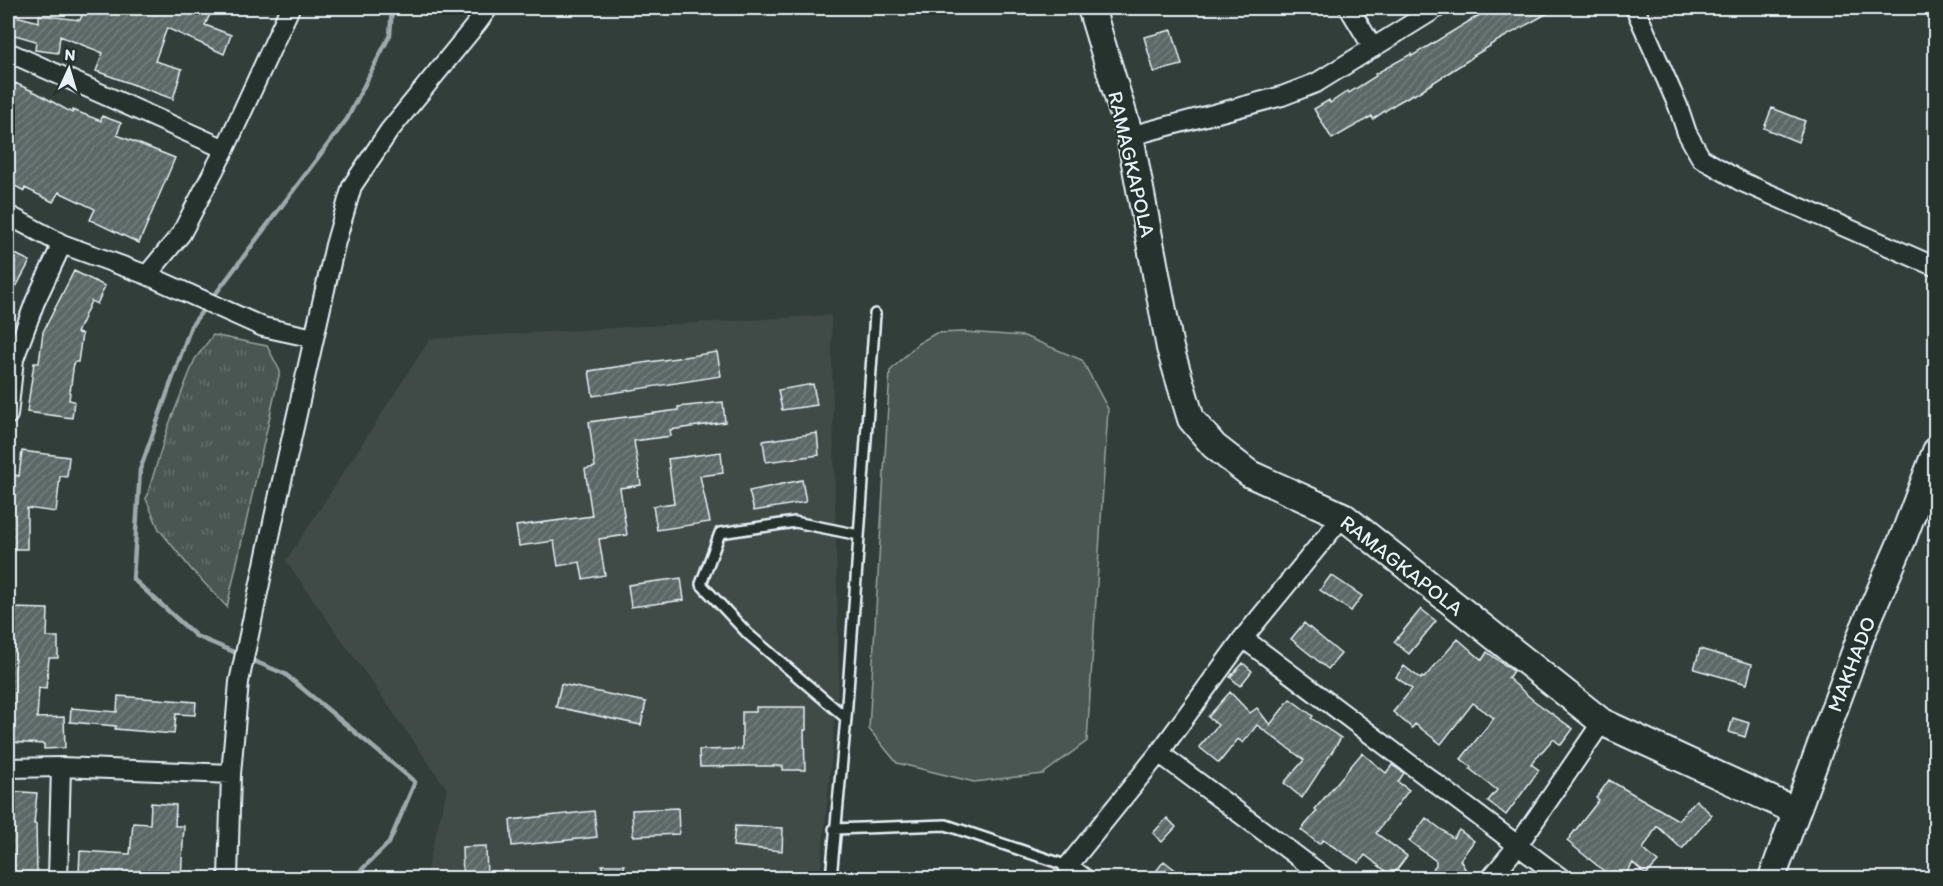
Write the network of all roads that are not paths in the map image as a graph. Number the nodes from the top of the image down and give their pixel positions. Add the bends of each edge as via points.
1 (288, 8) edge
2 (488, 8) edge
3 (1091, 8) edge
4 (1349, 8) edge
5 (1437, 8) edge
6 (1635, 8) edge
7 (1373, 48) junction
8 (8, 52) edge
9 (1130, 136) junction
10 (225, 149) junction
11 (8, 215) edge
12 (62, 244) junction
13 (1935, 267) edge
14 (147, 275) junction
15 (875, 314) dead end
16 (314, 338) junction
17 (11, 358) edge
18 (8, 415) edge
19 (1935, 451) edge
20 (1343, 516) junction
21 (859, 535) junction
22 (1243, 638) junction
23 (846, 718) junction
24 (1602, 722) junction
25 (1159, 753) junction
26 (62, 767) junction
27 (8, 768) edge
28 (231, 774) junction
29 (1796, 812) junction
30 (834, 829) junction
31 (1518, 845) junction
32 (1068, 866) junction
33 (58, 879) edge
34 (228, 879) edge
35 (831, 879) edge
36 (1084, 879) edge
37 (1326, 879) edge
38 (1491, 879) edge
39 (1561, 879) edge
40 (1772, 879) edge

1 - 10 street
2 - 16 street via 389,131 352,186
3 - 9 street, RAMAGKAPOLA
4 - 7 street
5 - 7 street
6 - 13 street via 1686,133 1701,158 1740,181
7 - 9 street via 1316,83 1282,96
8 - 10 street
9 - 20 street, RAMAGKAPOLA via 1170,348 1191,419 1214,446 1250,474
10 - 14 street via 181,234
11 - 12 street
12 - 14 street
12 - 17 street
14 - 16 street via 263,327
15 - 21 lane
16 - 28 street via 238,682
17 - 18 street
19 - 29 street, MAKHADO
20 - 22 street
20 - 24 street, RAMAGKAPOLA
21 - 23 lane
21 - 23 lane via 795,522 720,533 701,584 748,634
22 - 25 street
22 - 31 street
23 - 30 lane
24 - 29 street, RAMAGKAPOLA
24 - 31 street
25 - 32 street
25 - 37 street
26 - 27 street
26 - 28 street
26 - 33 street
28 - 34 street
29 - 40 street, MAKHADO
30 - 32 lane via 946,825
30 - 35 lane
31 - 38 street
31 - 39 street
32 - 36 street

